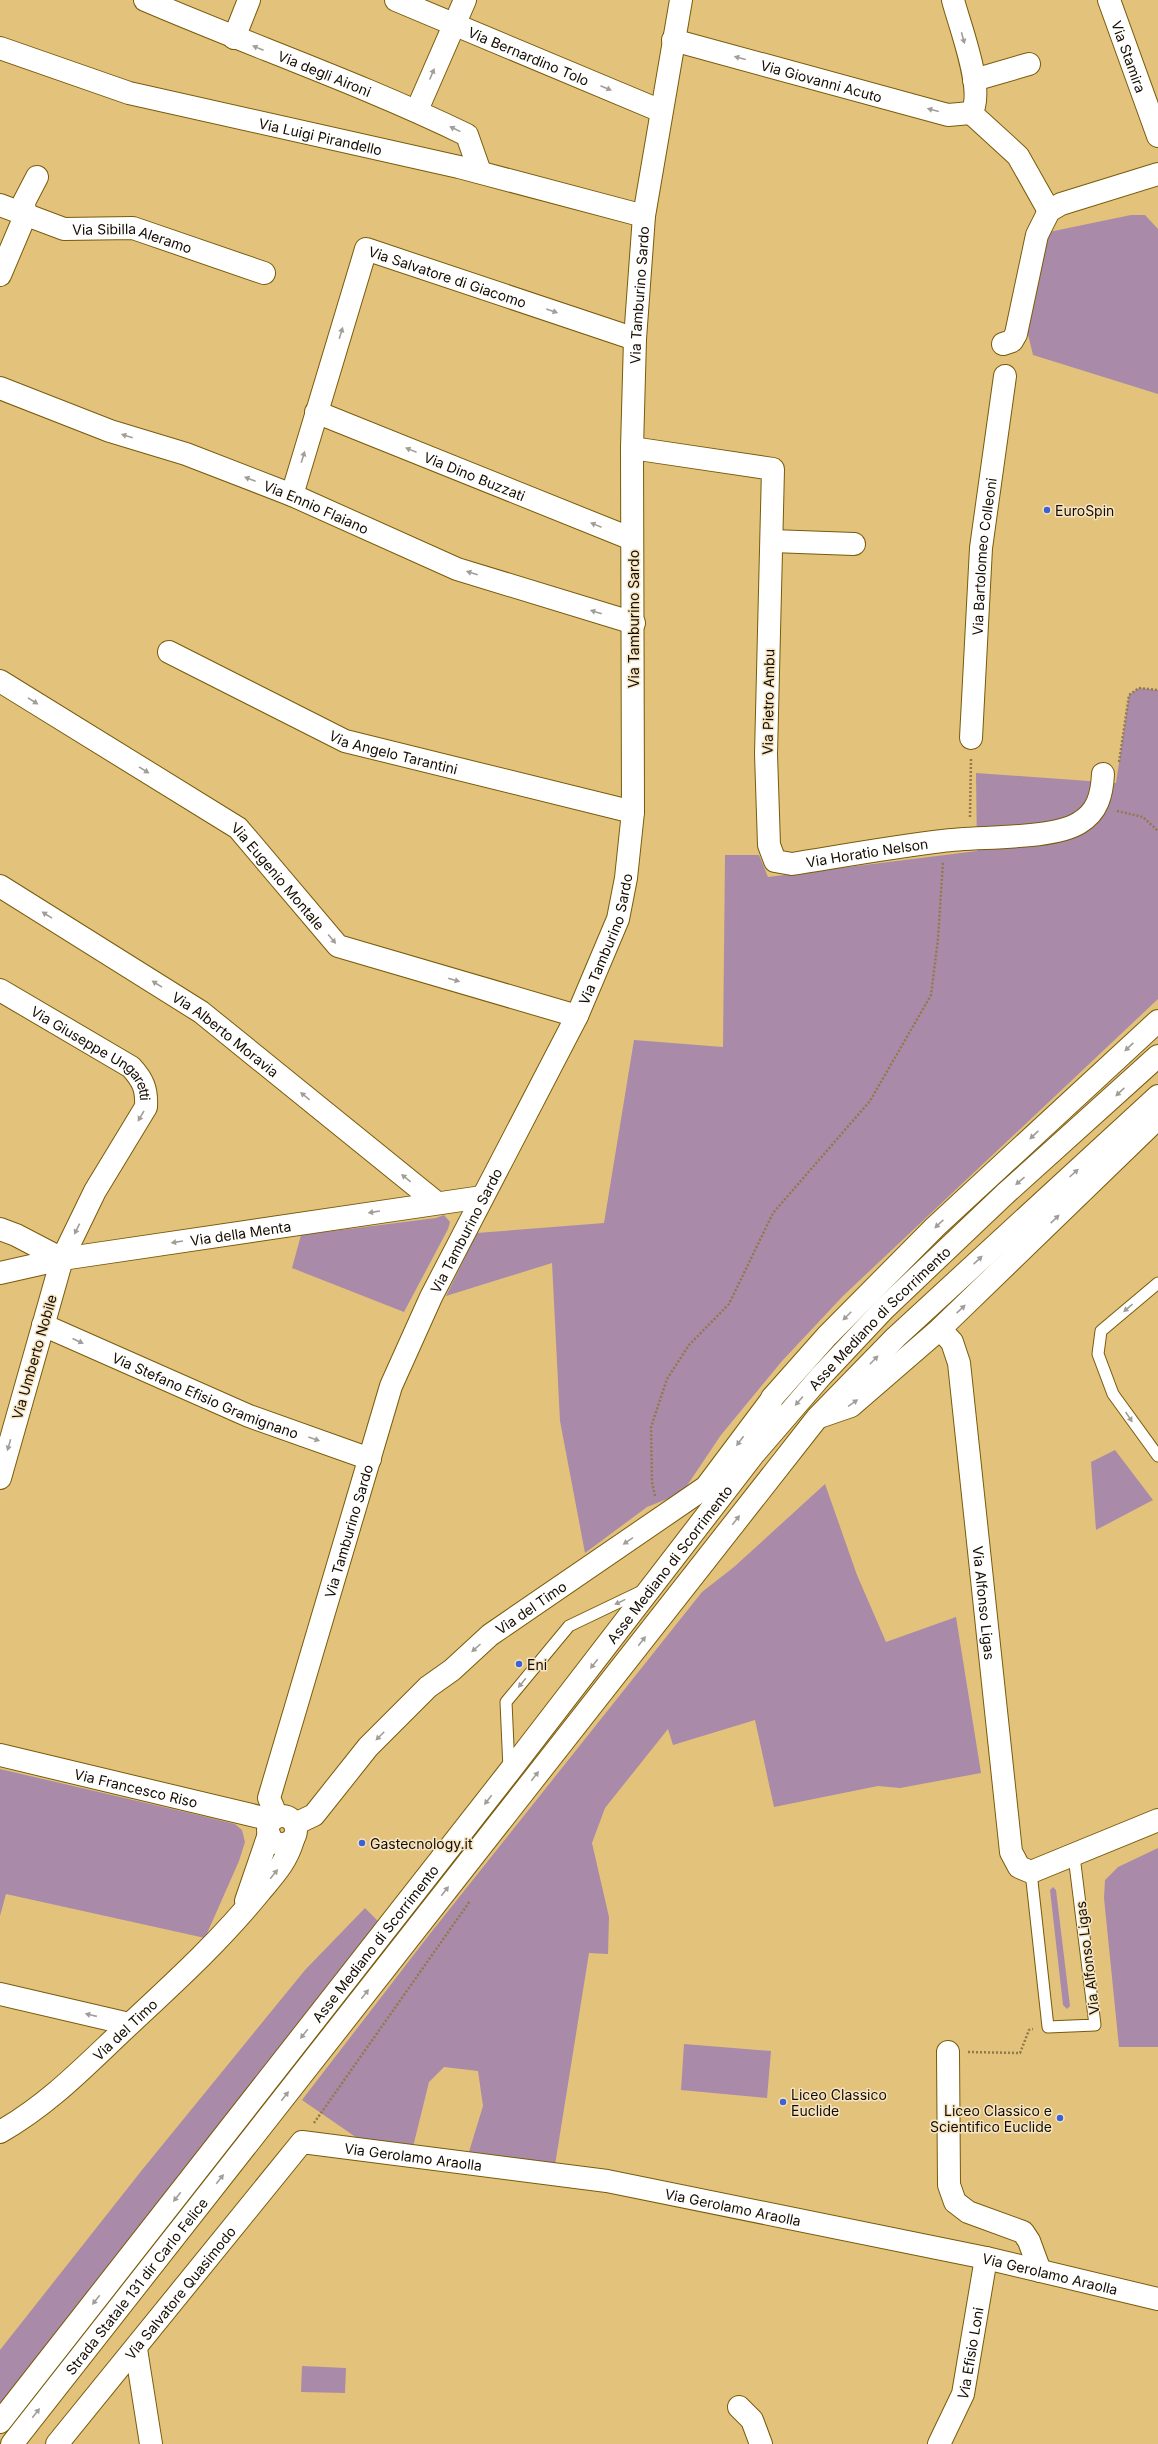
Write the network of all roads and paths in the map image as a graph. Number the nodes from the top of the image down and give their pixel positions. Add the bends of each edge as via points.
1 (145, 0) edge
2 (249, 0) edge
3 (396, 0) edge
4 (465, 0) edge
5 (681, 0) edge
6 (953, 0) edge
7 (1109, 0) edge
8 (454, 23) junction
9 (234, 38) junction
10 (673, 40) junction
11 (0, 48) edge
12 (1029, 64) dead end
13 (974, 80) junction
14 (417, 110) junction
15 (661, 112) junction
16 (971, 113) junction
17 (1158, 136) edge
18 (480, 172) junction
19 (1158, 174) edge
20 (37, 177) dead end
21 (0, 205) edge
22 (1049, 211) junction
23 (25, 216) junction
24 (644, 216) junction
25 (264, 273) dead end
26 (0, 275) edge
27 (635, 339) junction
28 (1003, 344) dead end
29 (1005, 376) dead end
30 (0, 388) edge
31 (316, 412) junction
32 (632, 448) junction
33 (292, 495) junction
34 (632, 539) junction
35 (772, 541) junction
36 (854, 544) dead end
37 (634, 623) junction
38 (169, 652) dead end
39 (0, 681) edge
40 (1158, 690) edge
41 (971, 738) joint
42 (1103, 774) joint
43 (1095, 806) junction
44 (633, 812) junction
45 (1158, 831) edge
46 (956, 839) junction
47 (775, 861) joint
48 (0, 886) edge
49 (0, 990) edge
50 (577, 1016) junction
51 (1158, 1021) edge
52 (1158, 1056) edge
53 (1158, 1096) edge
54 (1158, 1118) edge
55 (482, 1197) junction
56 (437, 1203) junction
57 (8, 1232) edge
58 (62, 1259) junction
59 (23, 1268) junction
60 (0, 1272) edge
61 (1158, 1283) edge
62 (43, 1325) junction
63 (940, 1329) junction
64 (772, 1398) junction
65 (817, 1418) junction
66 (753, 1455) junction
67 (1158, 1456) edge
68 (370, 1459) junction
69 (0, 1478) edge
70 (660, 1520) junction
71 (655, 1585) junction
72 (0, 1755) edge
73 (509, 1772) junction
74 (1158, 1820) edge
75 (281, 1827) junction
76 (1074, 1856) junction
77 (1031, 1872) junction
78 (470, 1902) dead end
79 (0, 1994) edge
80 (129, 2024) junction
81 (1048, 2027) junction
82 (948, 2052) joint
83 (235, 2123) joint
84 (261, 2127) joint
85 (0, 2132) edge
86 (302, 2142) junction
87 (986, 2258) junction
88 (1040, 2271) junction
89 (1158, 2299) edge
90 (136, 2349) junction
91 (739, 2407) dead end
92 (0, 2422) edge
93 (12, 2444) edge
94 (57, 2444) edge
95 (152, 2444) edge
96 (761, 2444) edge
97 (938, 2444) edge

1 - 9 main road, Via degli Aironi
2 - 9 main road
3 - 8 main road, Via Bernardino Tolo
4 - 8 main road
5 - 10 main road, Via Tamburino Sardo
6 -> 13 main road
7 - 17 main road, Via Stamira
14 -> 8 main road
8 -> 15 main road, Via Bernardino Tolo
14 -> 9 main road, Via degli Aironi
10 - 15 main road, Via Tamburino Sardo
16 -> 10 main road, Via Giovanni Acuto via 948,115
11 - 18 main road, Via Luigi Pirandello via 129,93
12 - 13 main road
13 - 16 main road via 975,107
18 -> 14 main road, Via degli Aironi via 467,135
15 - 24 main road, Via Tamburino Sardo
16 - 22 main road via 1018,156
18 - 24 main road, Via Luigi Pirandello
19 - 22 main road via 1061,204
20 - 23 main road via 24,202
21 - 23 main road, Via Sibilla Aleramo
22 - 28 main road via 1037,235 1016,334 1012,341
23 - 25 main road, Via Sibilla Aleramo via 64,229 133,228
23 - 26 main road
24 - 27 main road, Via Tamburino Sardo
31 -> 27 main road, Via Salvatore di Giacomo via 366,249
27 - 32 main road, Via Tamburino Sardo
29 - 41 main road, Via Bartolomeo Colleoni via 981,548
33 -> 30 main road, Via Ennio Flaiano via 186,454 110,431
33 -> 31 main road, Via Salvatore di Giacomo
34 -> 31 main road, Via Dino Buzzati
32 - 34 main road, Via Tamburino Sardo
32 - 35 main road, Via Pietro Ambu via 774,468
37 -> 33 main road, Via Ennio Flaiano via 457,569
34 - 37 main road, Via Tamburino Sardo
35 - 36 main road
35 - 47 main road, Via Pietro Ambu via 766,754 769,845
37 - 44 main road, Via Tamburino Sardo
38 - 44 main road, Via Angelo Tarantini via 345,741
39 -> 50 main road, Via Eugenio Montale via 238,828 338,946
40 - 42 path via 1139,688 1129,695 1118,775
41 - 46 path via 971,804
42 - 43 main road, Via Horatio Nelson via 1102,794
43 - 45 path via 1143,817
43 - 46 main road, Via Horatio Nelson via 1090,816 1078,824 1054,833
44 - 50 main road, Via Tamburino Sardo via 626,878 618,919
46 - 47 main road, Via Horatio Nelson via 792,864
46 - 70 path via 942,889 931,995 870,1101 773,1212 729,1304 689,1345 667,1379 651,1427 652,1482
56 -> 48 main road, Via Alberto Moravia via 201,1012
49 -> 58 main road, Via Giuseppe Ungaretti via 131,1067 141,1078 147,1092 146,1107 95,1191
50 - 55 main road, Via Tamburino Sardo
51 -> 64 main road, Via del Timo via 935,1227 826,1336
52 -> 66 main road, Asse Mediano di Scorrimento via 1005,1194 884,1309 821,1376
65 -> 53 main road, Asse Mediano di Scorrimento via 896,1337
63 -> 54 main road
55 - 56 main road, Via della Menta
55 - 68 main road, Via Tamburino Sardo via 431,1297 391,1386
56 -> 58 main road, Via della Menta
57 - 58 main road
57 - 59 main road
58 - 59 main road, Via della Menta
58 - 62 main road, Via Umberto Nobile
59 - 60 main road, Via della Menta
61 -> 67 lane via 1101,1331 1098,1354 1113,1394
62 -> 68 main road, Via Stefano Efisio Gramignano via 249,1416
62 -> 69 main road, Via Umberto Nobile
65 -> 63 main road via 851,1406
63 - 77 main road, Via Alfonso Ligas via 952,1342 959,1363 1011,1852 1019,1867
64 - 66 main road
64 -> 70 main road, Via del Timo via 706,1487
84 -> 65 main road, Asse Mediano di Scorrimento
66 - 71 main road, Asse Mediano di Scorrimento
68 - 75 main road, Via Tamburino Sardo via 269,1798
70 -> 75 main road, Via del Timo via 490,1635 452,1670 428,1687 368,1747 314,1815
71 -> 73 main road, Asse Mediano di Scorrimento
71 -> 73 lane via 569,1626 506,1702
72 - 75 main road, Via Francesco Riso
73 -> 83 main road, Asse Mediano di Scorrimento
74 - 76 main road
75 - 80 main road, Via del Timo via 288,1857 241,1915 193,1967
76 - 77 main road
76 - 81 lane, Via Alfonso Ligas via 1095,2025
77 - 81 lane
78 - 86 path via 323,2107
80 -> 79 main road
80 - 85 main road, Via del Timo via 54,2096
81 - 82 path via 1029,2030 1020,2053
82 - 88 main road via 949,2185 955,2202 968,2212 1023,2232
83 -> 92 main road, Strada Statale 131 dir Carlo Felice
93 -> 84 main road, Strada Statale 131 dir Carlo Felice
86 - 87 main road, Via Gerolamo Araolla via 607,2181
86 - 90 main road, Via Salvatore Quasimodo
87 - 88 main road, Via Gerolamo Araolla
87 - 97 main road, Via Efisio Loni via 962,2394
88 - 89 main road, Via Gerolamo Araolla
90 - 94 main road, Via Salvatore Quasimodo
90 - 95 main road
91 - 96 main road via 752,2420

